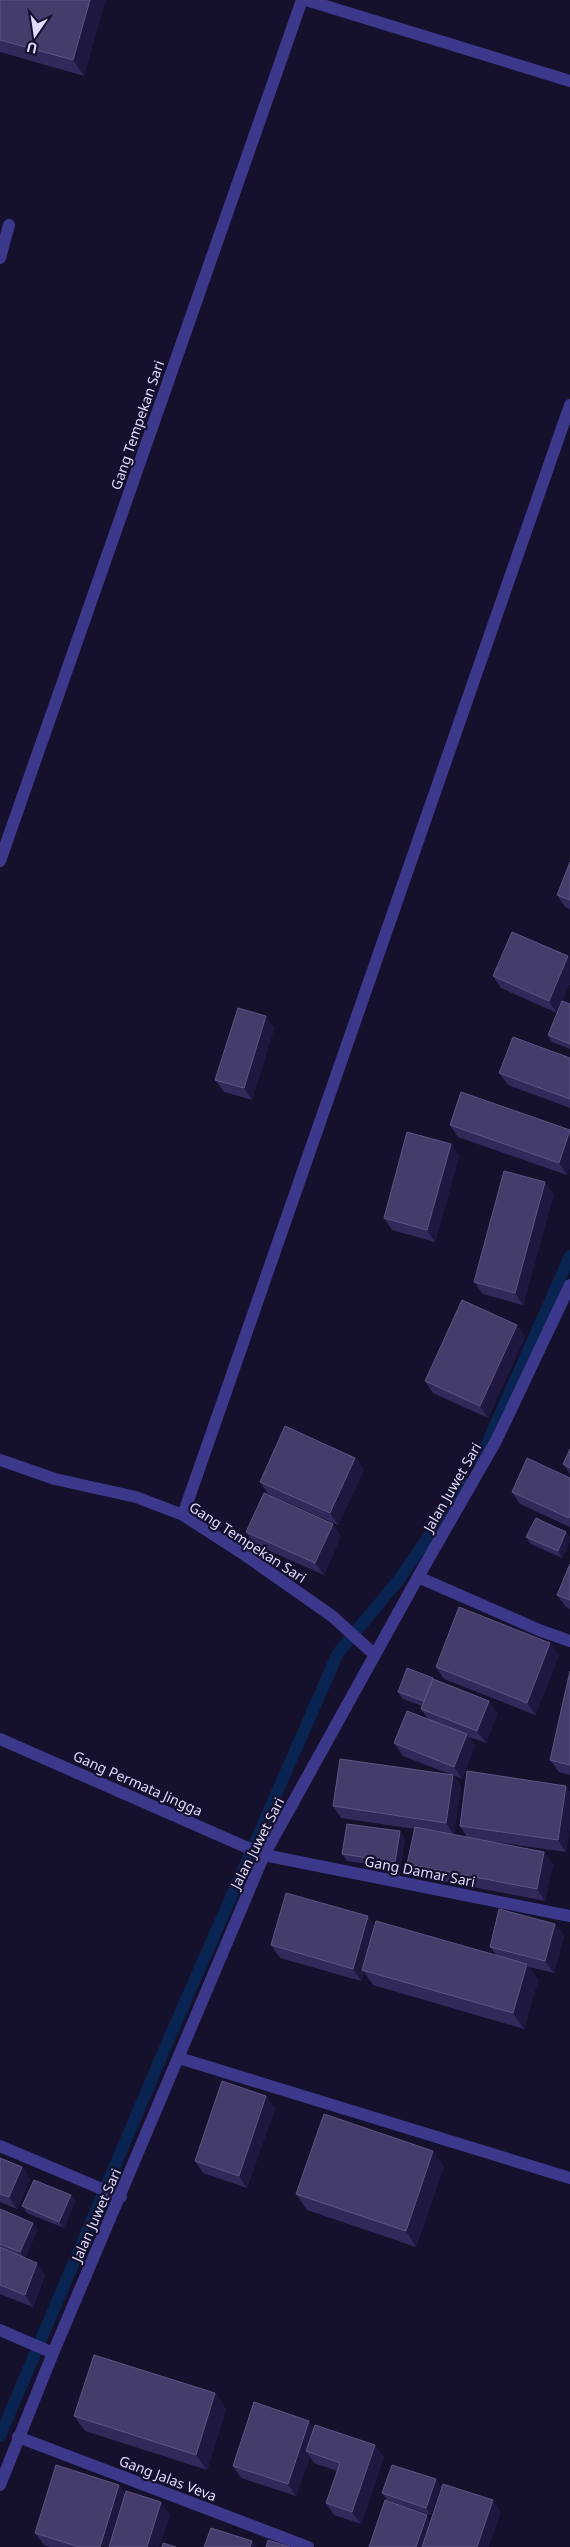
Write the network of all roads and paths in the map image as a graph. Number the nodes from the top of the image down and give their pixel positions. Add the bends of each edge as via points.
1 (304, 0) edge
2 (570, 81) edge
3 (9, 225) dead end
4 (0, 258) edge
5 (570, 405) edge
6 (0, 861) edge
7 (570, 1284) edge
8 (0, 1460) edge
9 (183, 1515) junction
10 (418, 1577) junction
11 (570, 1641) edge
12 (376, 1656) junction
13 (0, 1738) edge
14 (261, 1854) junction
15 (570, 1916) edge
16 (179, 2058) junction
17 (0, 2146) edge
18 (570, 2178) edge
19 (118, 2196) junction
20 (0, 2330) edge
21 (50, 2352) junction
22 (18, 2437) junction
23 (0, 2485) edge
24 (308, 2547) edge

1 - 2 street
1 - 6 street, Gang Tempekan Sari
3 - 4 street
5 - 9 street
7 - 10 street, Jalan Juwet Sari via 496,1441
8 - 9 street, Gang Tempekan Sari via 55,1479 136,1497
9 - 12 street, Gang Tempekan Sari via 245,1554 332,1616
10 - 11 street
10 - 12 street, Jalan Juwet Sari
12 - 14 street, Jalan Juwet Sari
13 - 14 street, Gang Permata Jingga
14 - 15 street, Gang Damar Sari
14 - 16 street, Jalan Juwet Sari
16 - 18 street
16 - 19 street, Jalan Juwet Sari
17 - 19 street
19 - 21 street, Jalan Juwet Sari
20 - 21 street
21 - 22 street, Jalan Juwet Sari
22 - 23 street, Jalan Juwet Sari
22 - 24 street, Gang Jalas Veva

